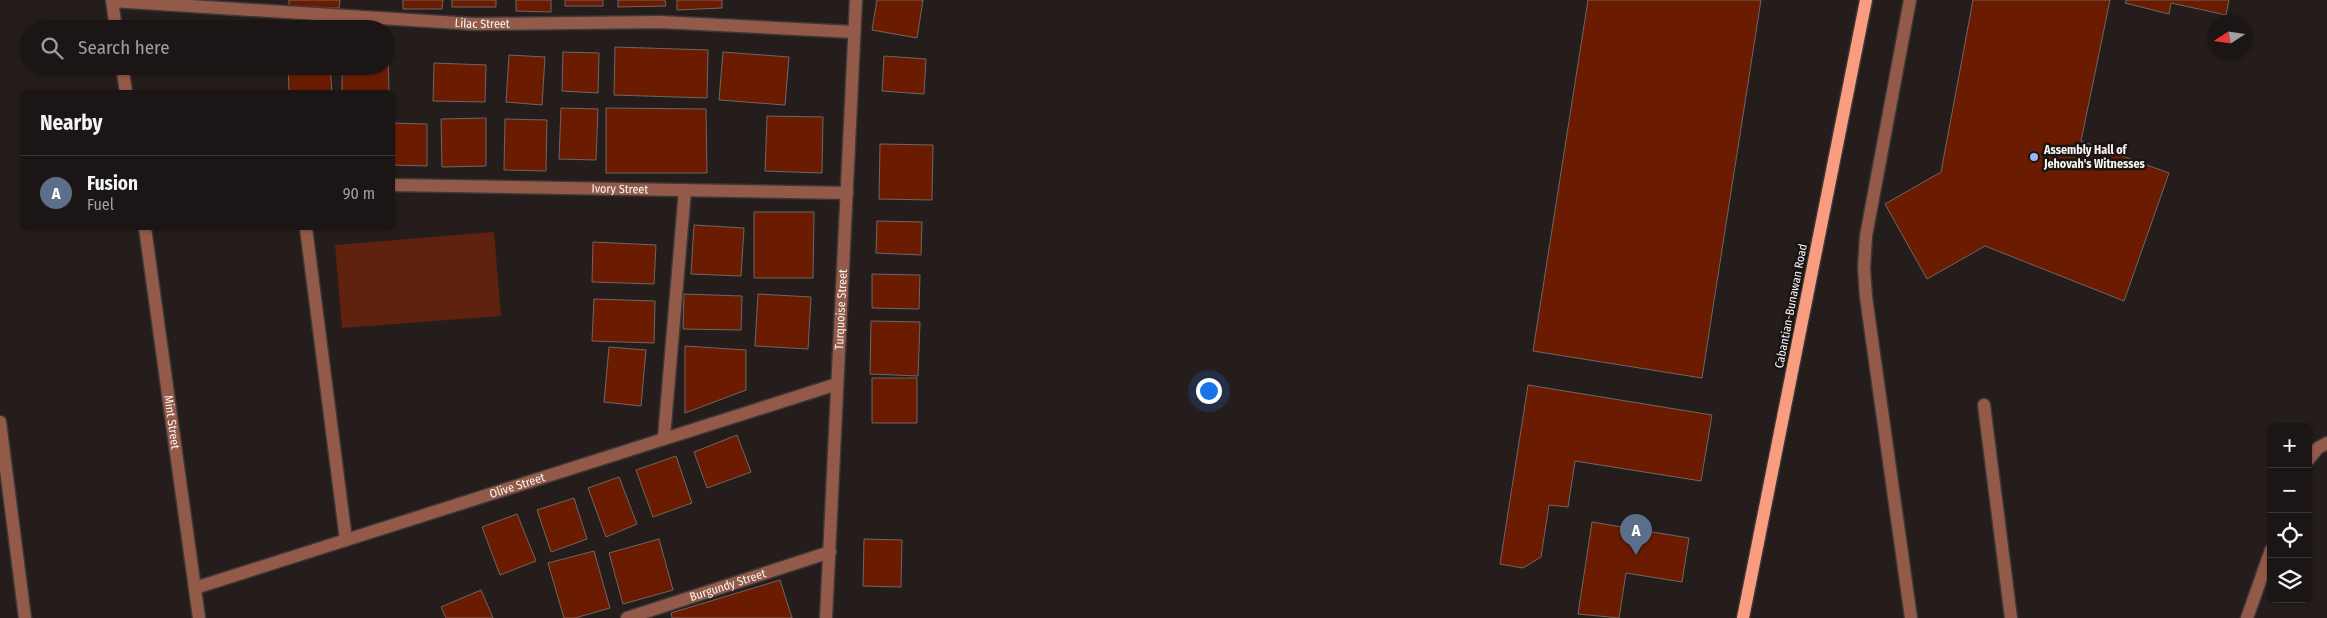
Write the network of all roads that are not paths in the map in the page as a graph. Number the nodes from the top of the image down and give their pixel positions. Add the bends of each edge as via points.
1 (856, 0) edge
2 (1866, 0) edge
3 (1910, 0) edge
4 (112, 1) edge
5 (115, 20) edge
6 (854, 32) junction
7 (123, 75) edge
8 (126, 90) edge
9 (395, 185) edge
10 (685, 190) junction
11 (847, 193) junction
12 (145, 230) edge
13 (306, 230) edge
14 (837, 384) junction
15 (1984, 406) dead end
16 (0, 422) edge
17 (664, 438) junction
18 (2327, 443) edge
19 (2312, 455) edge
20 (346, 540) junction
21 (830, 552) junction
22 (2268, 558) edge
23 (195, 588) junction
24 (25, 618) edge
25 (199, 618) edge
26 (628, 618) edge
27 (826, 618) edge
28 (1743, 618) edge
29 (1911, 618) edge
30 (2011, 618) edge
31 (2247, 618) edge

1 - 6 street, Turquoise Street
2 - 28 main road, Cabantian-Bunawan Road
3 - 29 street via 1871,206 1864,268
4 - 5 street
4 - 6 street, Lilac Street via 474,24 660,22
6 - 11 street, Turquoise Street
7 - 8 street
9 - 10 street, Ivory Street
10 - 11 street, Ivory Street
10 - 17 street
11 - 14 street, Turquoise Street
12 - 23 street, Mint Street
13 - 20 street
14 - 17 street, Olive Street
14 - 21 street, Turquoise Street
15 - 30 street
16 - 24 street
17 - 20 street, Olive Street
18 - 19 street
20 - 23 street, Olive Street
21 - 26 street, Burgundy Street
21 - 27 street, Turquoise Street
22 - 31 street
23 - 25 street, Mint Street

